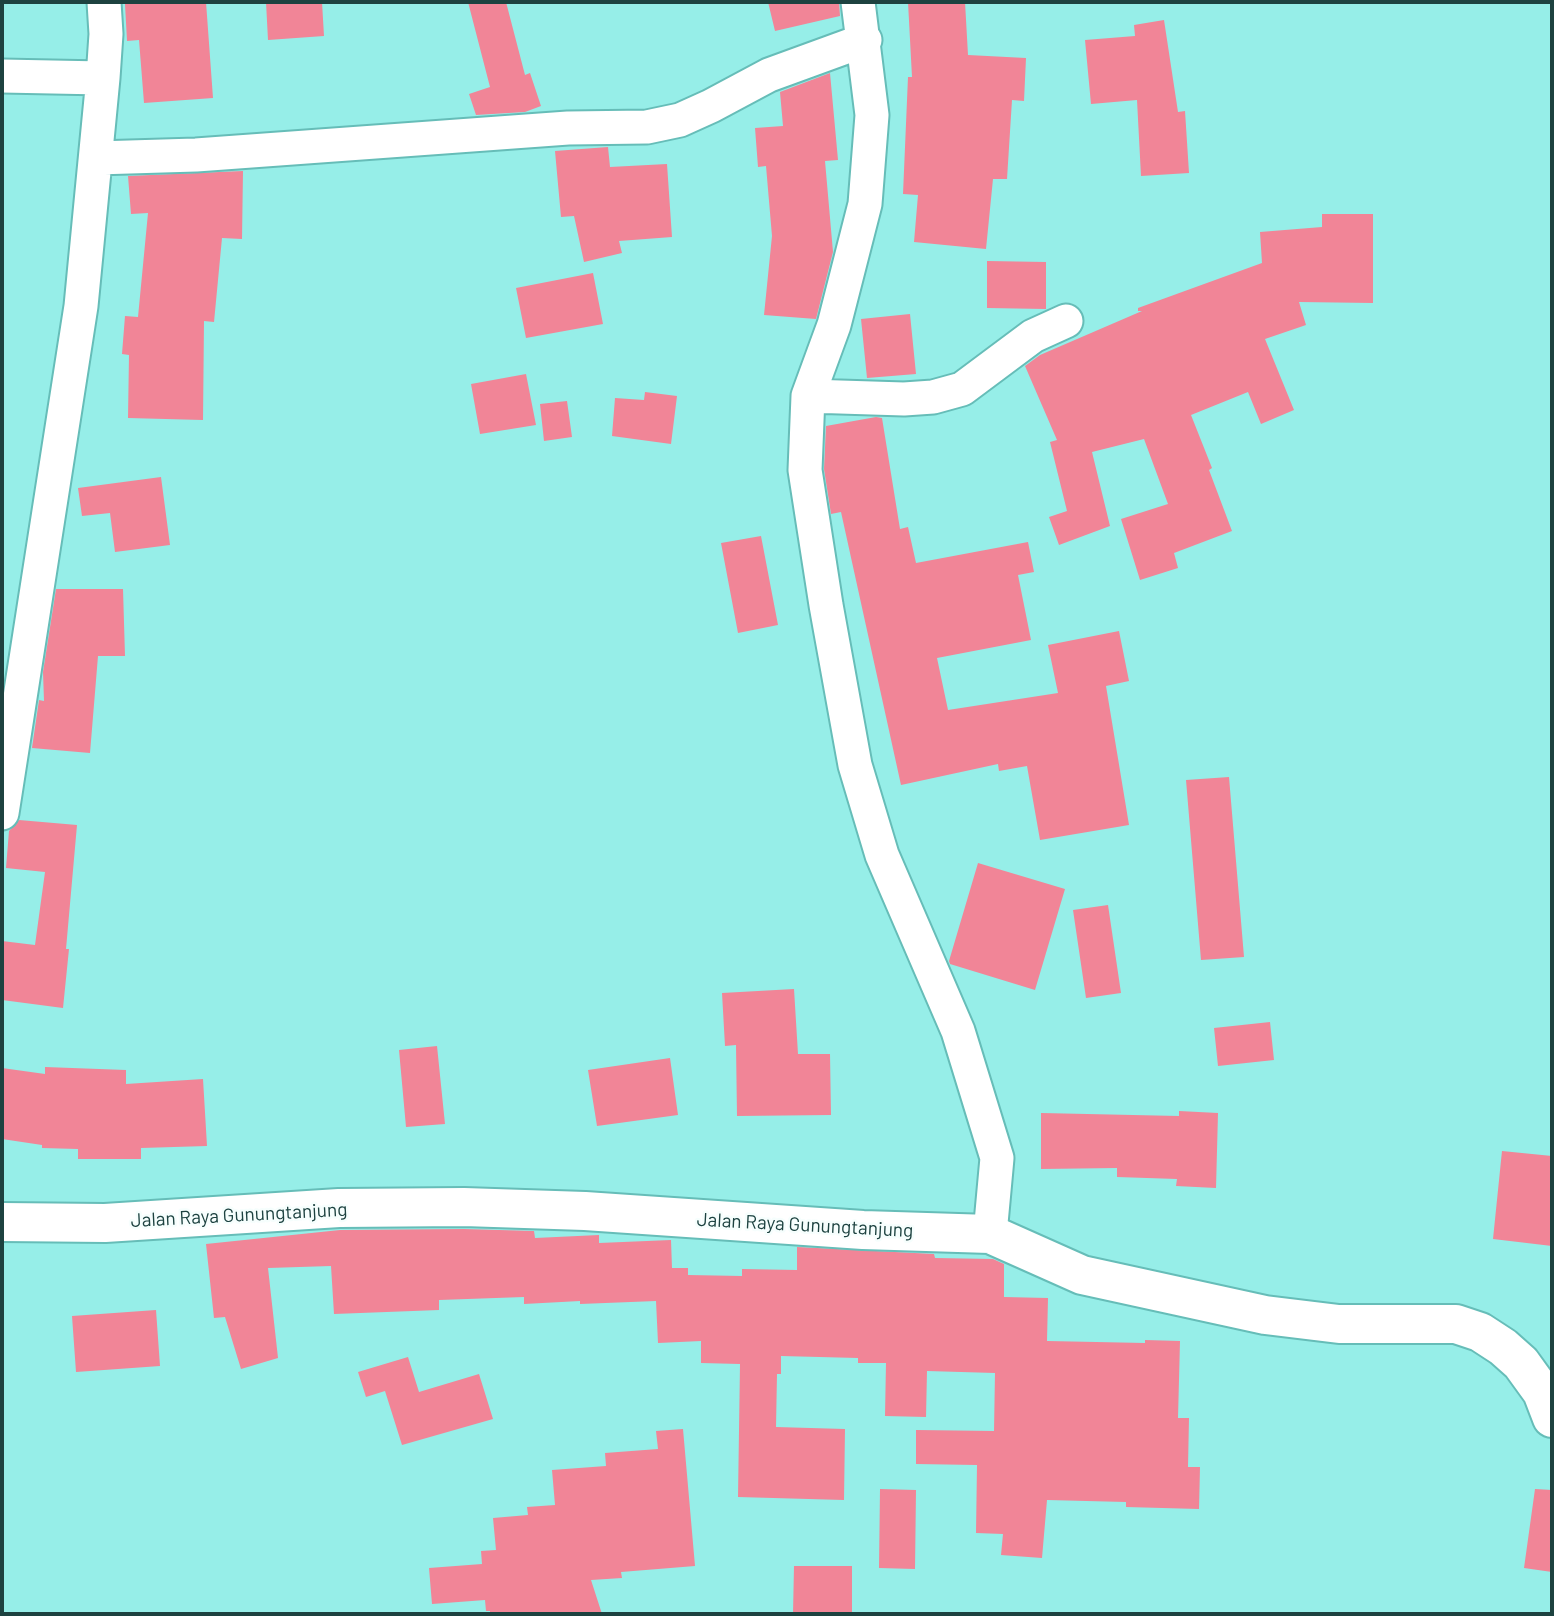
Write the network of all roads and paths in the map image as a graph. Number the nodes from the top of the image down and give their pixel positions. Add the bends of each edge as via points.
1 (104, 2) edge
2 (858, 2) edge
3 (865, 40) junction
4 (2, 76) edge
5 (103, 78) junction
6 (96, 158) junction
7 (1066, 321) dead end
8 (808, 396) junction
9 (2, 813) edge
10 (2, 1222) edge
11 (990, 1234) junction
12 (1552, 1418) edge

1 - 5 street
2 - 3 street
3 - 6 street via 769,75 680,120 647,127
3 - 8 street via 872,115 865,204 834,325
4 - 5 street
5 - 6 street
6 - 9 street via 80,306
7 - 8 street via 1032,336 962,389 904,399
8 - 11 street via 805,470 855,765 881,855 958,1031 997,1158
10 - 11 main road, Jalan Raya Gunungtanjung via 105,1223 339,1208 464,1207
11 - 12 main road, Jalan Raya Gunungtanjung via 1082,1275 1265,1315 1339,1324 1456,1324 1480,1332 1521,1363 1542,1392

